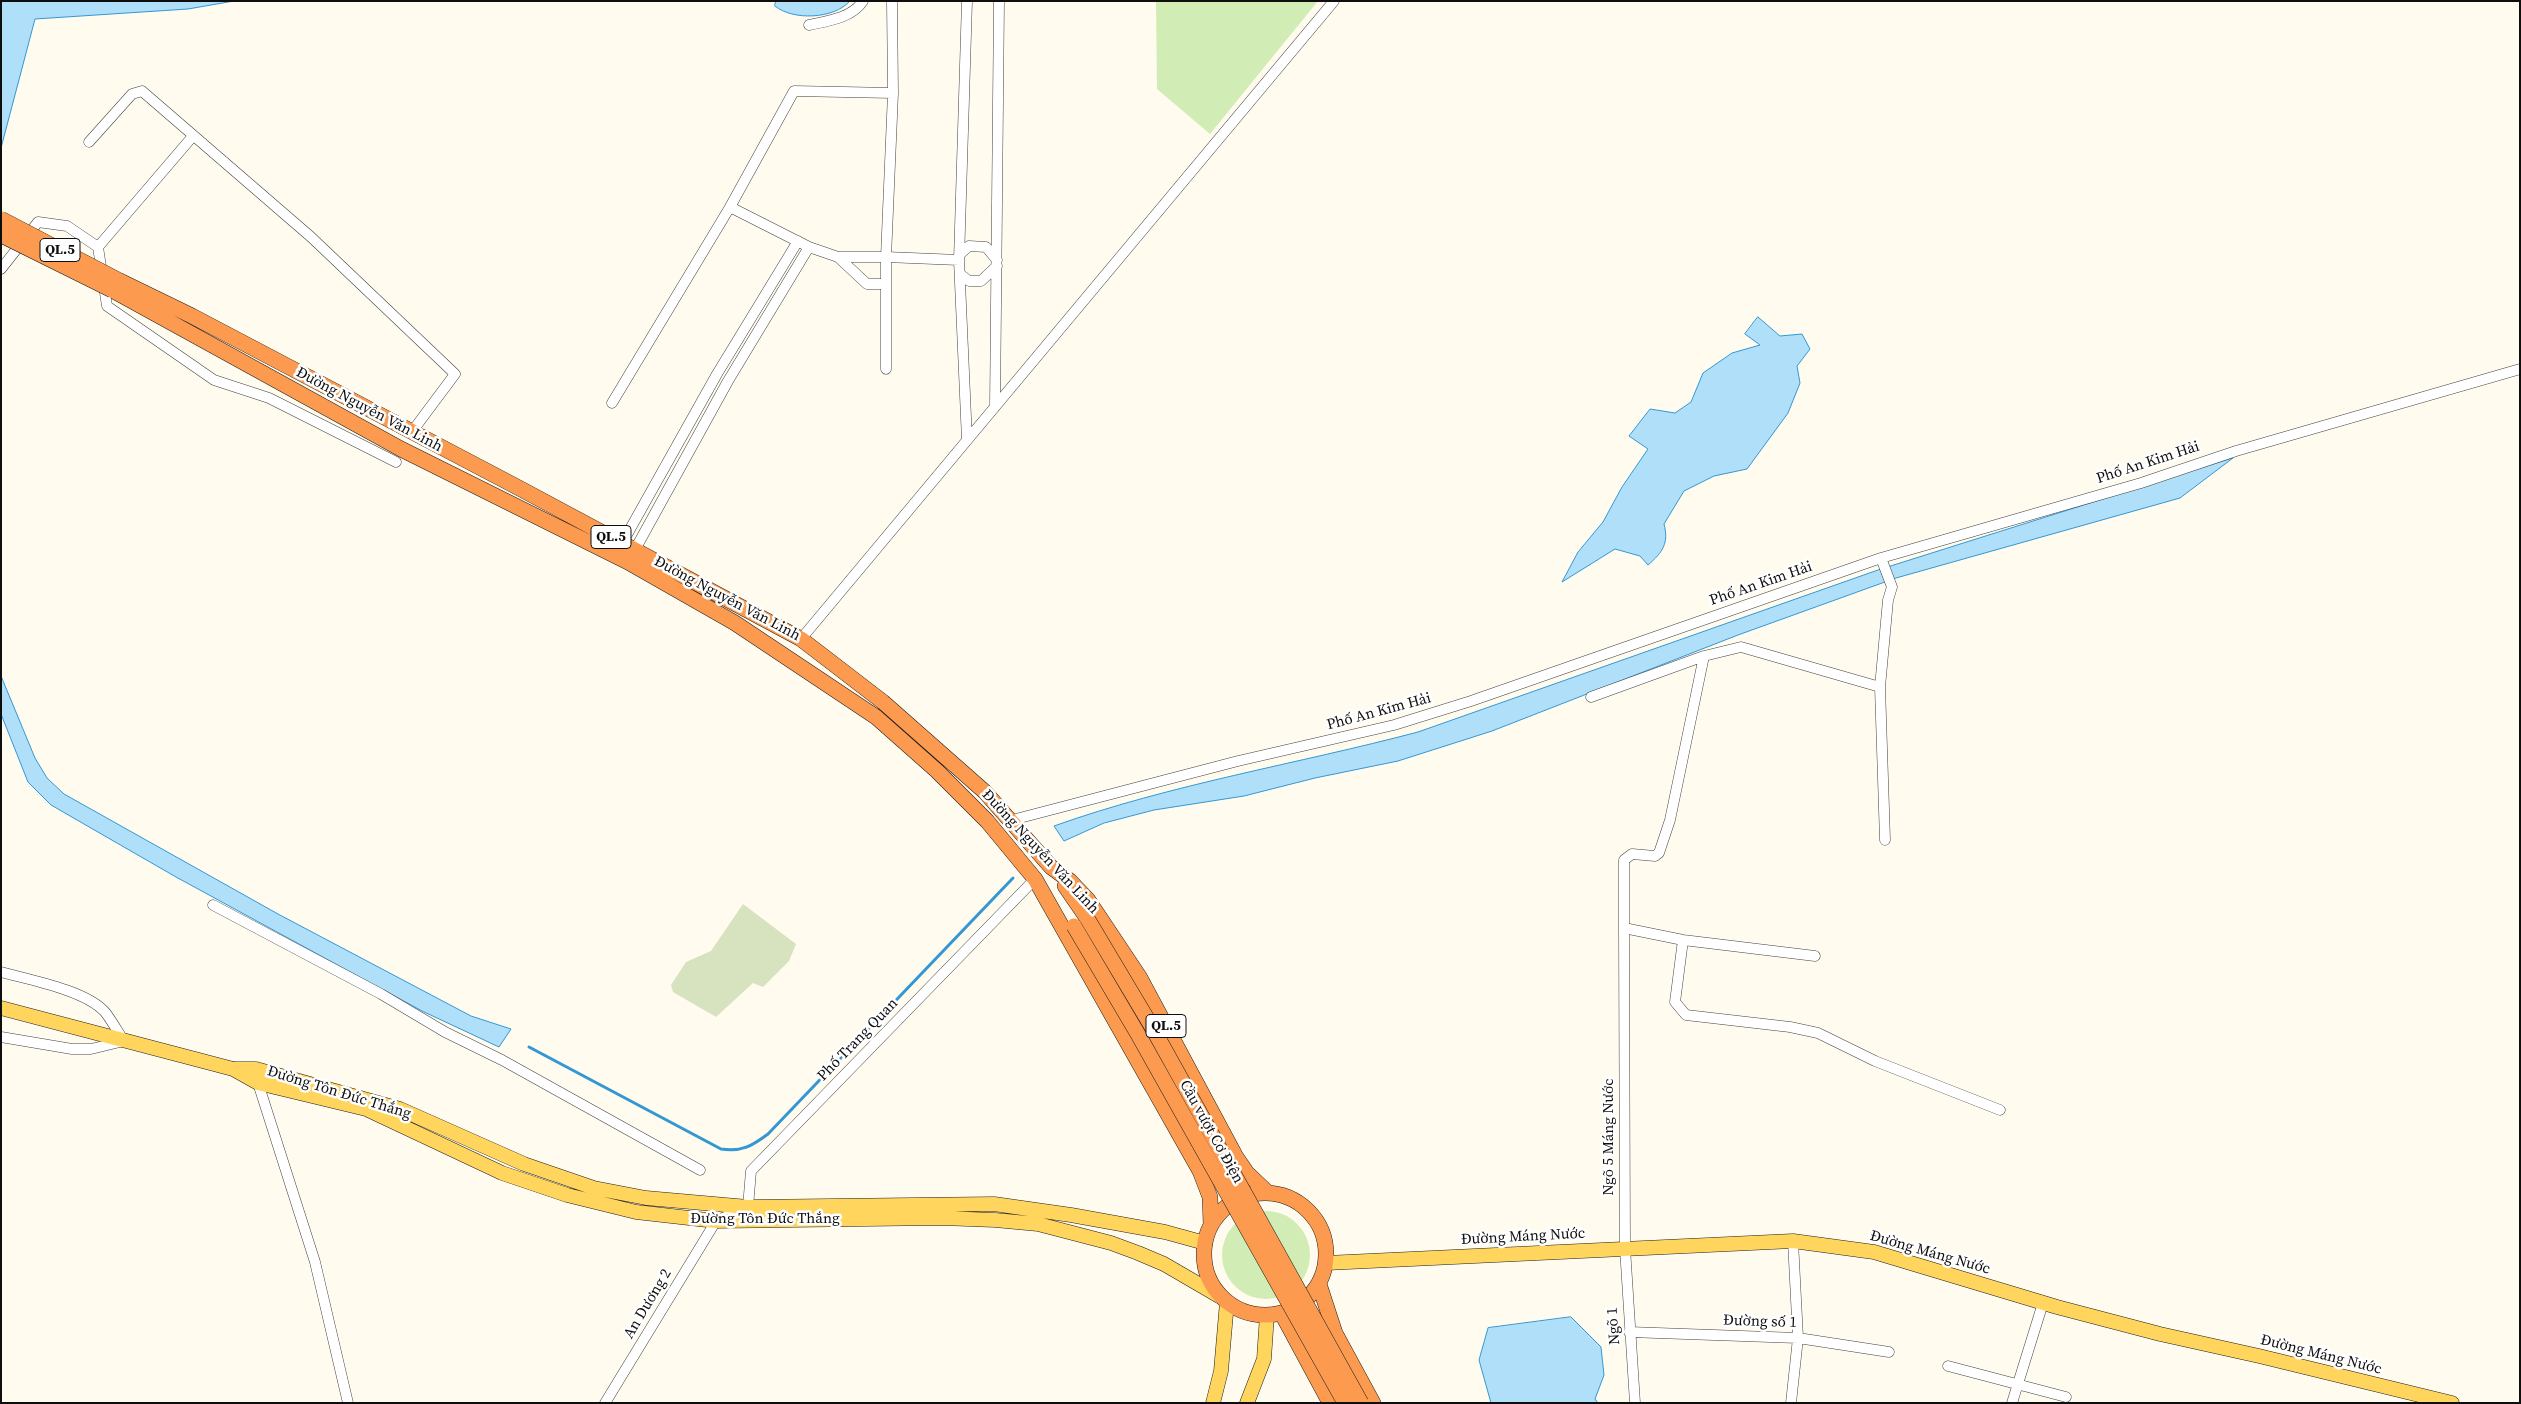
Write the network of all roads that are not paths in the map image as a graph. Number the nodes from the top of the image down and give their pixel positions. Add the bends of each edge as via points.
1 (863, 1) edge
2 (892, 1) edge
3 (968, 1) edge
4 (1000, 1) edge
5 (1334, 1) edge
6 (809, 25) dead end
7 (893, 93) junction
8 (193, 136) junction
9 (89, 142) dead end
10 (730, 207) junction
11 (1, 218) edge
12 (1, 235) edge
13 (798, 241) junction
14 (98, 247) junction
15 (809, 247) junction
16 (838, 257) junction
17 (886, 257) junction
18 (959, 257) junction
19 (997, 263) junction
20 (1, 269) edge
21 (960, 274) junction
22 (884, 284) junction
23 (116, 286) junction
24 (886, 369) dead end
25 (2520, 369) edge
26 (612, 402) dead end
27 (995, 406) junction
28 (411, 433) junction
29 (968, 440) junction
30 (396, 462) dead end
31 (625, 553) junction
32 (1882, 561) junction
33 (801, 639) junction
34 (1704, 656) junction
35 (1880, 687) junction
36 (1591, 697) dead end
37 (1012, 820) junction
38 (1885, 840) dead end
39 (1051, 867) junction
40 (1035, 879) junction
41 (213, 905) dead end
42 (1624, 928) junction
43 (1682, 940) junction
44 (1815, 956) dead end
45 (1, 972) edge
46 (1, 1008) edge
47 (1, 1037) edge
48 (124, 1041) junction
49 (233, 1069) junction
50 (258, 1083) junction
51 (2000, 1110) dead end
52 (700, 1170) dead end
53 (1268, 1194) junction
54 (748, 1206) junction
55 (716, 1221) junction
56 (1211, 1225) junction
57 (1793, 1241) junction
58 (1206, 1243) junction
59 (1625, 1248) junction
60 (1326, 1263) junction
61 (1319, 1284) junction
62 (1223, 1299) junction
63 (2043, 1303) junction
64 (1274, 1315) junction
65 (1629, 1332) junction
66 (1798, 1338) junction
67 (1889, 1352) dead end
68 (1948, 1366) dead end
69 (2018, 1384) junction
70 (2066, 1397) dead end
71 (348, 1403) edge
72 (605, 1403) edge
73 (1212, 1403) edge
74 (1246, 1403) edge
75 (1330, 1403) edge
76 (1345, 1403) edge
77 (1361, 1403) edge
78 (1373, 1403) edge
79 (1635, 1403) edge
80 (1791, 1403) edge
81 (2012, 1403) edge
82 (2452, 1403) edge

1 - 6 street via 859,8 837,19
2 - 7 street
3 - 18 street
4 - 19 street
5 - 27 street
7 - 10 street via 794,91
7 - 17 street
8 - 9 street via 142,91 132,94
8 - 14 street
8 - 28 street via 311,237 455,374
10 - 13 street
10 - 26 street
11 - 23 highway, Đường Nguyễn Văn Linh / QL.5, bridge
12 - 23 highway, Đường Nguyễn Văn Linh / QL.5, bridge
13 - 15 street
13 - 31 street via 703,398
14 - 20 street via 67,226 38,222
14 - 30 street via 107,306 214,380 269,398
15 - 16 street
15 - 31 street
16 - 17 street
16 - 22 street via 867,284
17 - 18 street
17 - 22 street
18 - 19 street via 969,246 986,247
18 - 21 street
19 - 21 street via 981,281 969,281
19 - 27 street
21 - 29 street
22 - 24 street
23 - 28 highway, Đường Nguyễn Văn Linh / QL.5 via 192,316
23 - 31 highway, Đường Nguyễn Văn Linh / QL.5 via 401,449
25 - 32 street, Phố An Kim Hải via 2236,451
27 - 29 street
28 - 31 highway, Đường Nguyễn Văn Linh / QL.5
29 - 33 street
31 - 33 highway, Đường Nguyễn Văn Linh / QL.5
31 - 40 highway, Đường Nguyễn Văn Linh / QL.5 via 876,717 987,821
32 - 35 street via 1892,587
32 - 37 street, Phố An Kim Hải via 1394,725 1238,761
33 - 37 highway, Đường Nguyễn Văn Linh / QL.5 via 934,745
34 - 35 street via 1741,647
34 - 36 street
34 - 42 street, Ngõ 5 Máng Nước via 1670,820 1659,854 1632,854 1624,860
35 - 38 street
37 - 39 highway, Đường Nguyễn Văn Linh / QL.5
39 - 53 highway, Đường Nguyễn Văn Linh / QL.5 via 1088,900 1124,953 1236,1157
39 - 77 highway, Cầu vượt Cơ Điện, bridge via 1087,918 1152,1027
40 - 54 street, Phố Trang Quan via 751,1171
40 - 56 highway, Đường Nguyễn Văn Linh / QL.5 via 1200,1171 1210,1197
40 - 76 highway, Cầu vượt Cơ Điện, bridge via 1074,926
41 - 52 street
42 - 43 street
42 - 59 street, Ngõ 5 Máng Nước
43 - 44 street
43 - 51 street via 1675,1002 1686,1015 1818,1033 1875,1061
45 - 48 street via 59,989 91,1003 104,1012
46 - 48 main road, Đường Tôn Đức Thắng
47 - 48 street via 72,1049 92,1049
48 - 49 main road, Đường Tôn Đức Thắng
49 - 50 main road, Đường Tôn Đức Thắng
49 - 54 main road, Đường Tôn Đức Thắng via 256,1068 400,1109 524,1164 594,1188 655,1199
50 - 55 main road, Đường Tôn Đức Thắng via 366,1109 502,1173 567,1195 636,1212
50 - 71 street via 316,1262
53 - 56 highway via 1239,1200
53 - 60 highway via 1297,1202 1312,1214 1326,1242
54 - 55 street
54 - 58 main road, Đường Tôn Đức Thắng via 994,1204 1164,1232
55 - 62 main road, Đường Tôn Đức Thắng via 941,1218 1038,1224 1138,1253 1164,1264
55 - 72 street, An Dương 2
56 - 58 highway
57 - 59 main road, Đường Máng Nước
57 - 63 main road, Đường Máng Nước via 1874,1252
57 - 66 street
58 - 62 highway via 1206,1270
59 - 60 main road, Đường Máng Nước
59 - 65 street, Ngõ 1
60 - 61 highway
61 - 64 highway via 1306,1300
61 - 78 highway via 1335,1333
62 - 64 highway via 1246,1312
62 - 73 main road via 1221,1371
63 - 69 street
63 - 82 main road, Đường Máng Nước
64 - 74 main road via 1264,1359
64 - 75 highway
65 - 66 street, Đường số 1
65 - 79 street, Ngõ 1
66 - 67 street, Đường số 1
66 - 80 street
68 - 69 street
69 - 70 street
69 - 81 street

